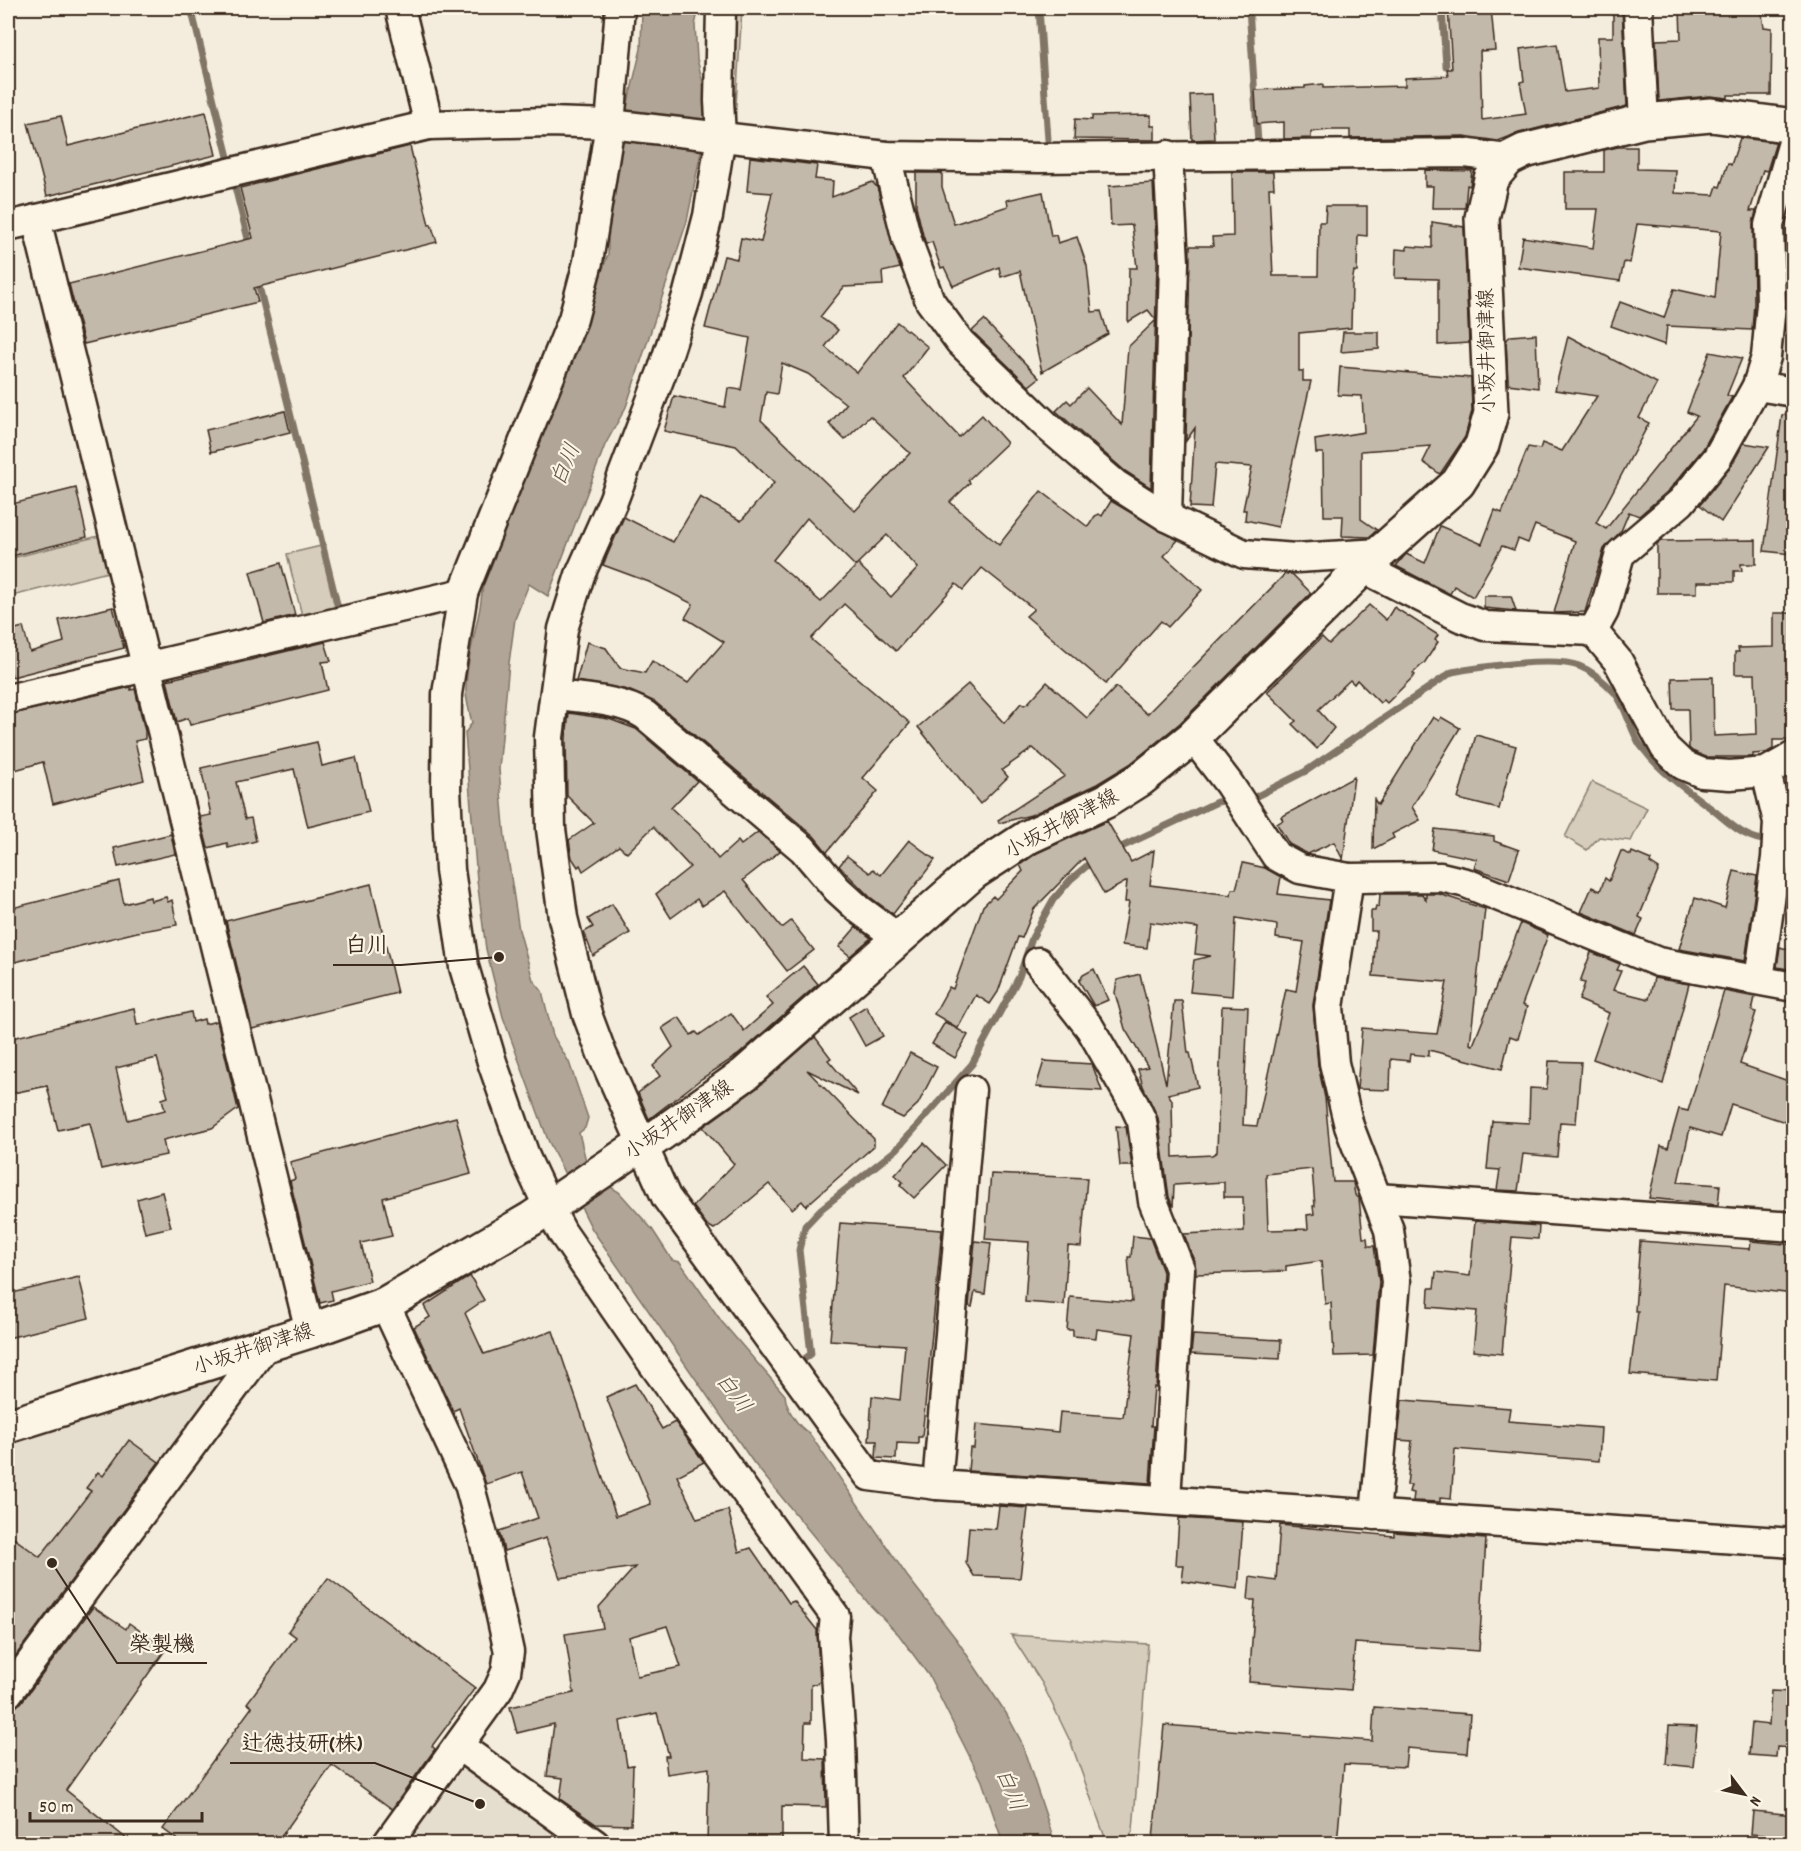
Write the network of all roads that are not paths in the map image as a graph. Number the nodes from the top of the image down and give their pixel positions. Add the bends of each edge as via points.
1 (400, 8) edge
2 (620, 8) edge
3 (721, 8) edge
4 (1638, 8) edge
5 (1644, 122) junction
6 (429, 125) junction
7 (614, 125) junction
8 (1794, 126) edge
9 (715, 137) junction
10 (1794, 140) edge
11 (1168, 155) junction
12 (886, 156) junction
13 (1508, 159) junction
14 (36, 219) junction
15 (8, 226) edge
16 (1757, 386) junction
17 (1794, 392) edge
18 (1167, 517) junction
19 (1372, 560) junction
20 (463, 593) junction
21 (1593, 631) junction
22 (144, 666) junction
23 (556, 695) junction
24 (8, 699) edge
25 (1193, 737) junction
26 (1794, 756) edge
27 (1766, 772) junction
28 (1349, 878) junction
29 (898, 938) junction
30 (1038, 962) dead end
31 (1759, 980) junction
32 (1794, 987) edge
33 (971, 1090) dead end
34 (638, 1148) junction
35 (1377, 1197) junction
36 (553, 1203) junction
37 (1794, 1227) edge
38 (385, 1304) junction
39 (310, 1331) junction
40 (266, 1345) junction
41 (8, 1426) edge
42 (937, 1485) junction
43 (1166, 1499) junction
44 (1375, 1515) junction
45 (1794, 1543) edge
46 (8, 1693) edge
47 (459, 1746) junction
48 (387, 1844) edge
49 (595, 1844) edge
50 (844, 1844) edge

1 - 6 street
2 - 7 street
3 - 9 street
4 - 5 street
5 - 8 main road via 1711,115
5 - 13 main road via 1524,151
6 - 7 street
6 - 14 street
7 - 9 street
7 - 20 street via 573,319
9 - 12 street
9 - 23 street via 708,216 688,293 613,501 580,575 563,629
10 - 16 street via 1769,225 1771,304 1766,357
11 - 12 street
11 - 13 street via 1464,153
11 - 18 street via 1174,262
12 - 18 street via 907,240 930,301 960,342 1047,426 1115,484
13 - 19 main road, 小坂井御津線 via 1491,179 1482,218 1491,413 1482,445 1458,483
14 - 15 street
14 - 22 street
16 - 17 street
16 - 21 street via 1717,458 1681,502 1620,554 1605,611
18 - 19 street via 1244,554
19 - 21 street via 1460,617 1485,626
19 - 25 main road, 小坂井御津線
20 - 22 street
20 - 36 street via 447,694 446,789 450,870 464,967 526,1159
21 - 27 street via 1618,661 1665,748 1683,765 1711,774
22 - 24 street
22 - 39 street
23 - 29 street via 611,702 645,715 803,849 860,910
23 - 34 street via 549,737 551,828 563,918 591,1024
25 - 28 street via 1276,856 1300,869
25 - 29 main road, 小坂井御津線 via 1141,779 1106,801 1028,837 973,873
26 - 27 street
27 - 31 street via 1778,822
28 - 31 street via 1441,877 1466,883 1658,962
28 - 35 street via 1329,1007 1334,1063 1349,1126
29 - 34 main road, 小坂井御津線 via 745,1074
30 - 43 street via 1090,1029 1134,1104 1142,1122 1153,1201 1180,1269
31 - 32 street
33 - 42 street
34 - 36 main road, 小坂井御津線
34 - 42 street via 666,1197 869,1476
35 - 37 street
35 - 44 street via 1389,1230 1396,1282
36 - 38 main road, 小坂井御津線
36 - 50 street via 562,1233 835,1616
38 - 39 main road, 小坂井御津線
38 - 47 street via 469,1484 509,1652 498,1690
39 - 40 main road, 小坂井御津線
40 - 41 main road, 小坂井御津線
40 - 46 street
42 - 43 street
43 - 44 street
44 - 45 street
47 - 48 street
47 - 49 street

